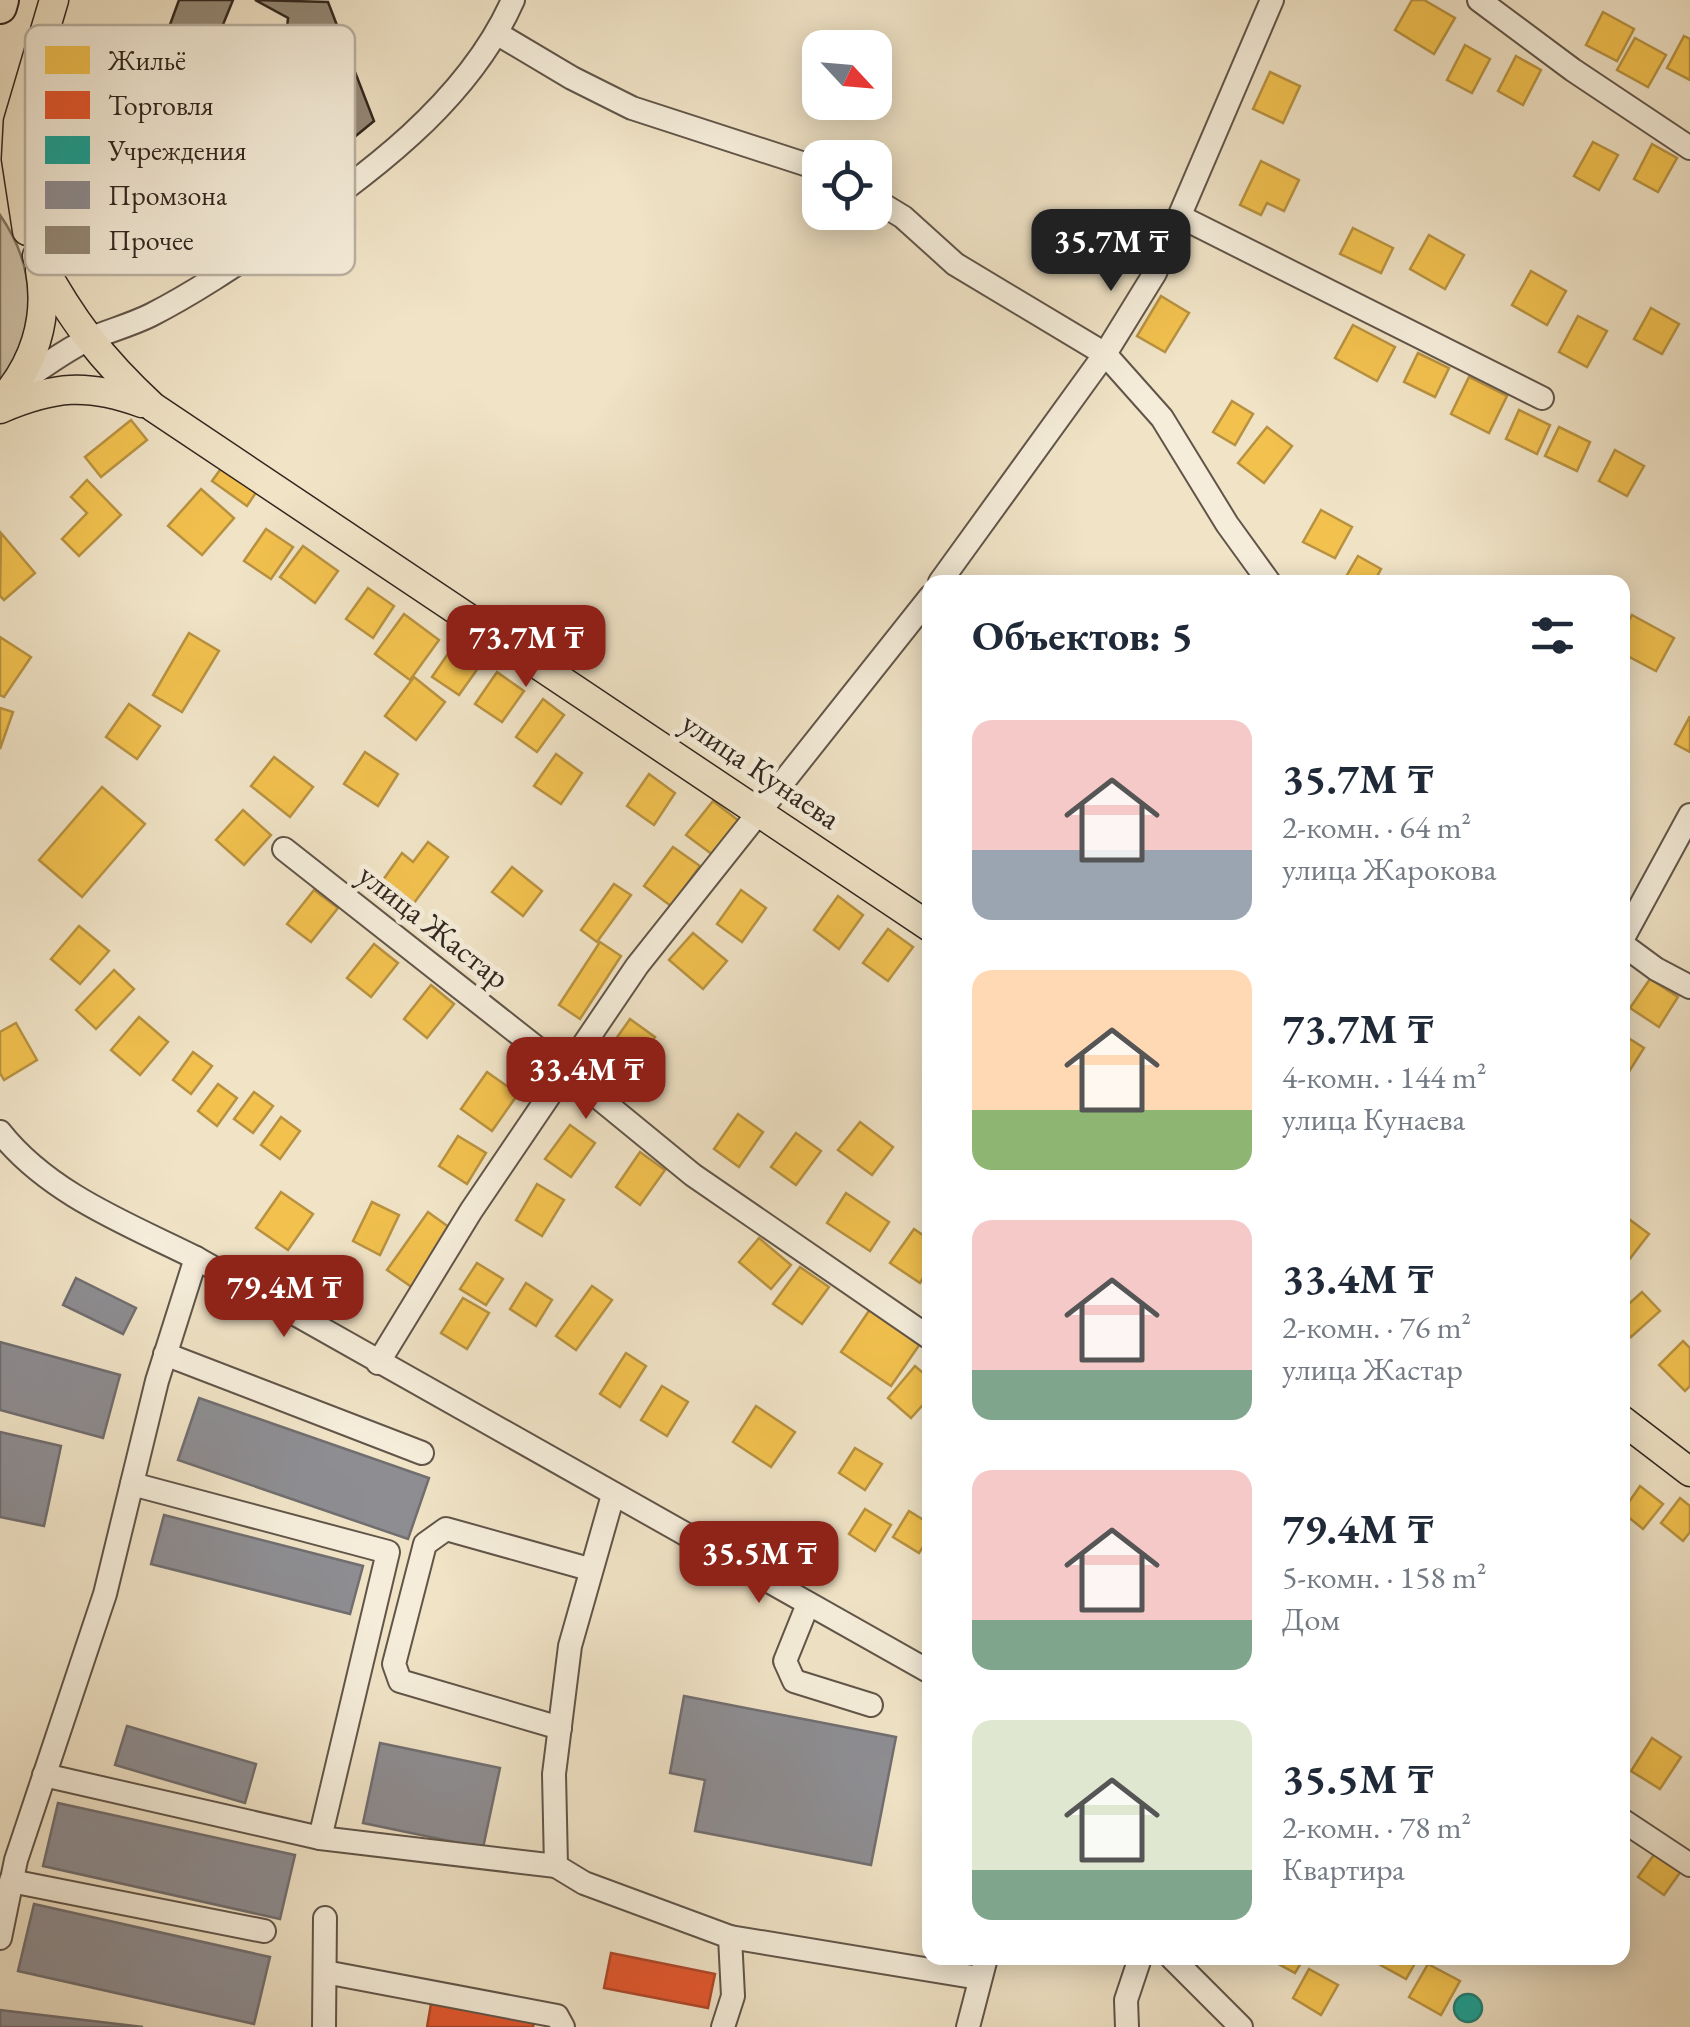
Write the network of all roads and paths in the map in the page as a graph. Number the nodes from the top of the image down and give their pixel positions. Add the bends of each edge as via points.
1 (54, 0) edge
2 (513, 0) edge
3 (1272, 0) edge
4 (1479, 0) edge
5 (46, 25) edge
6 (498, 34) junction
7 (25, 81) edge
8 (25, 91) edge
9 (0, 107) edge
10 (1690, 148) edge
11 (802, 163) edge
12 (355, 180) edge
13 (0, 195) edge
14 (25, 206) edge
15 (892, 210) edge
16 (1181, 217) junction
17 (25, 232) edge
18 (39, 275) edge
19 (50, 275) edge
20 (220, 275) edge
21 (88, 340) junction
22 (1105, 354) junction
23 (1542, 398) dead end
24 (5, 399) edge
25 (152, 407) junction
26 (945, 575) edge
27 (1264, 575) edge
28 (922, 607) edge
29 (762, 812) junction
30 (1690, 815) edge
31 (284, 850) dead end
32 (922, 922) edge
33 (1630, 927) edge
34 (1630, 948) edge
35 (1690, 987) edge
36 (566, 1071) junction
37 (0, 1132) edge
38 (196, 1258) junction
39 (922, 1333) edge
40 (166, 1354) junction
41 (378, 1364) junction
42 (1630, 1426) edge
43 (422, 1454) dead end
44 (1690, 1472) edge
45 (132, 1484) junction
46 (612, 1495) junction
47 (424, 1544) junction
48 (388, 1552) junction
49 (590, 1569) junction
50 (808, 1604) junction
51 (922, 1668) edge
52 (872, 1705) dead end
53 (560, 1728) junction
54 (44, 1775) junction
55 (1630, 1825) edge
56 (320, 1838) junction
57 (1690, 1865) edge
58 (556, 1866) junction
59 (11, 1881) junction
60 (325, 1918) dead end
61 (264, 1931) dead end
62 (730, 1936) junction
63 (0, 1938) edge
64 (922, 1960) edge
65 (1138, 1965) edge
66 (1179, 1965) edge
67 (983, 1968) edge
68 (324, 1972) junction
69 (324, 2027) edge
70 (563, 2027) edge
71 (723, 2027) edge
72 (968, 2027) edge
73 (1127, 2027) edge
74 (1241, 2027) edge

1 - 5 main road
2 - 6 street
3 - 16 street
4 - 10 street
6 - 11 street via 632,108
6 - 12 street via 408,137
7 - 9 main road
8 - 14 main road via 16,159
13 - 17 main road
15 - 22 street via 955,264
16 - 22 street
16 - 23 street
18 - 24 main road via 42,324 32,357
19 - 21 main road
20 - 21 street via 149,316
21 - 24 street
21 - 25 main road
22 - 26 street
22 - 27 street via 1162,418
24 - 25 main road via 80,387
25 - 29 main road, улица Кунаева
28 - 29 street
29 - 32 main road, улица Кунаева
29 - 36 street via 637,966
30 - 33 street
31 - 36 street, улица Жастар
34 - 35 street
36 - 39 street, улица Жастар via 693,1176
36 - 41 street
37 - 38 street via 49,1179
38 - 40 street
38 - 41 street
40 - 43 street
40 - 45 street
41 - 46 street
42 - 44 main road
45 - 48 street
45 - 54 street via 105,1594
46 - 49 street
46 - 50 street
47 - 48 street
47 - 49 street via 446,1529
47 - 53 street via 394,1664 400,1681
48 - 56 street
49 - 53 street via 570,1646
50 - 51 street
50 - 52 street via 785,1661 794,1681
53 - 58 street
54 - 56 street
54 - 59 street
55 - 57 street
56 - 58 street
58 - 62 street via 584,1883
59 - 61 street
59 - 63 street
60 - 68 street
62 - 64 street
62 - 71 street via 733,1996
65 - 73 street via 1126,2000
66 - 74 street
67 - 72 street
68 - 69 street
68 - 70 street via 557,2016

